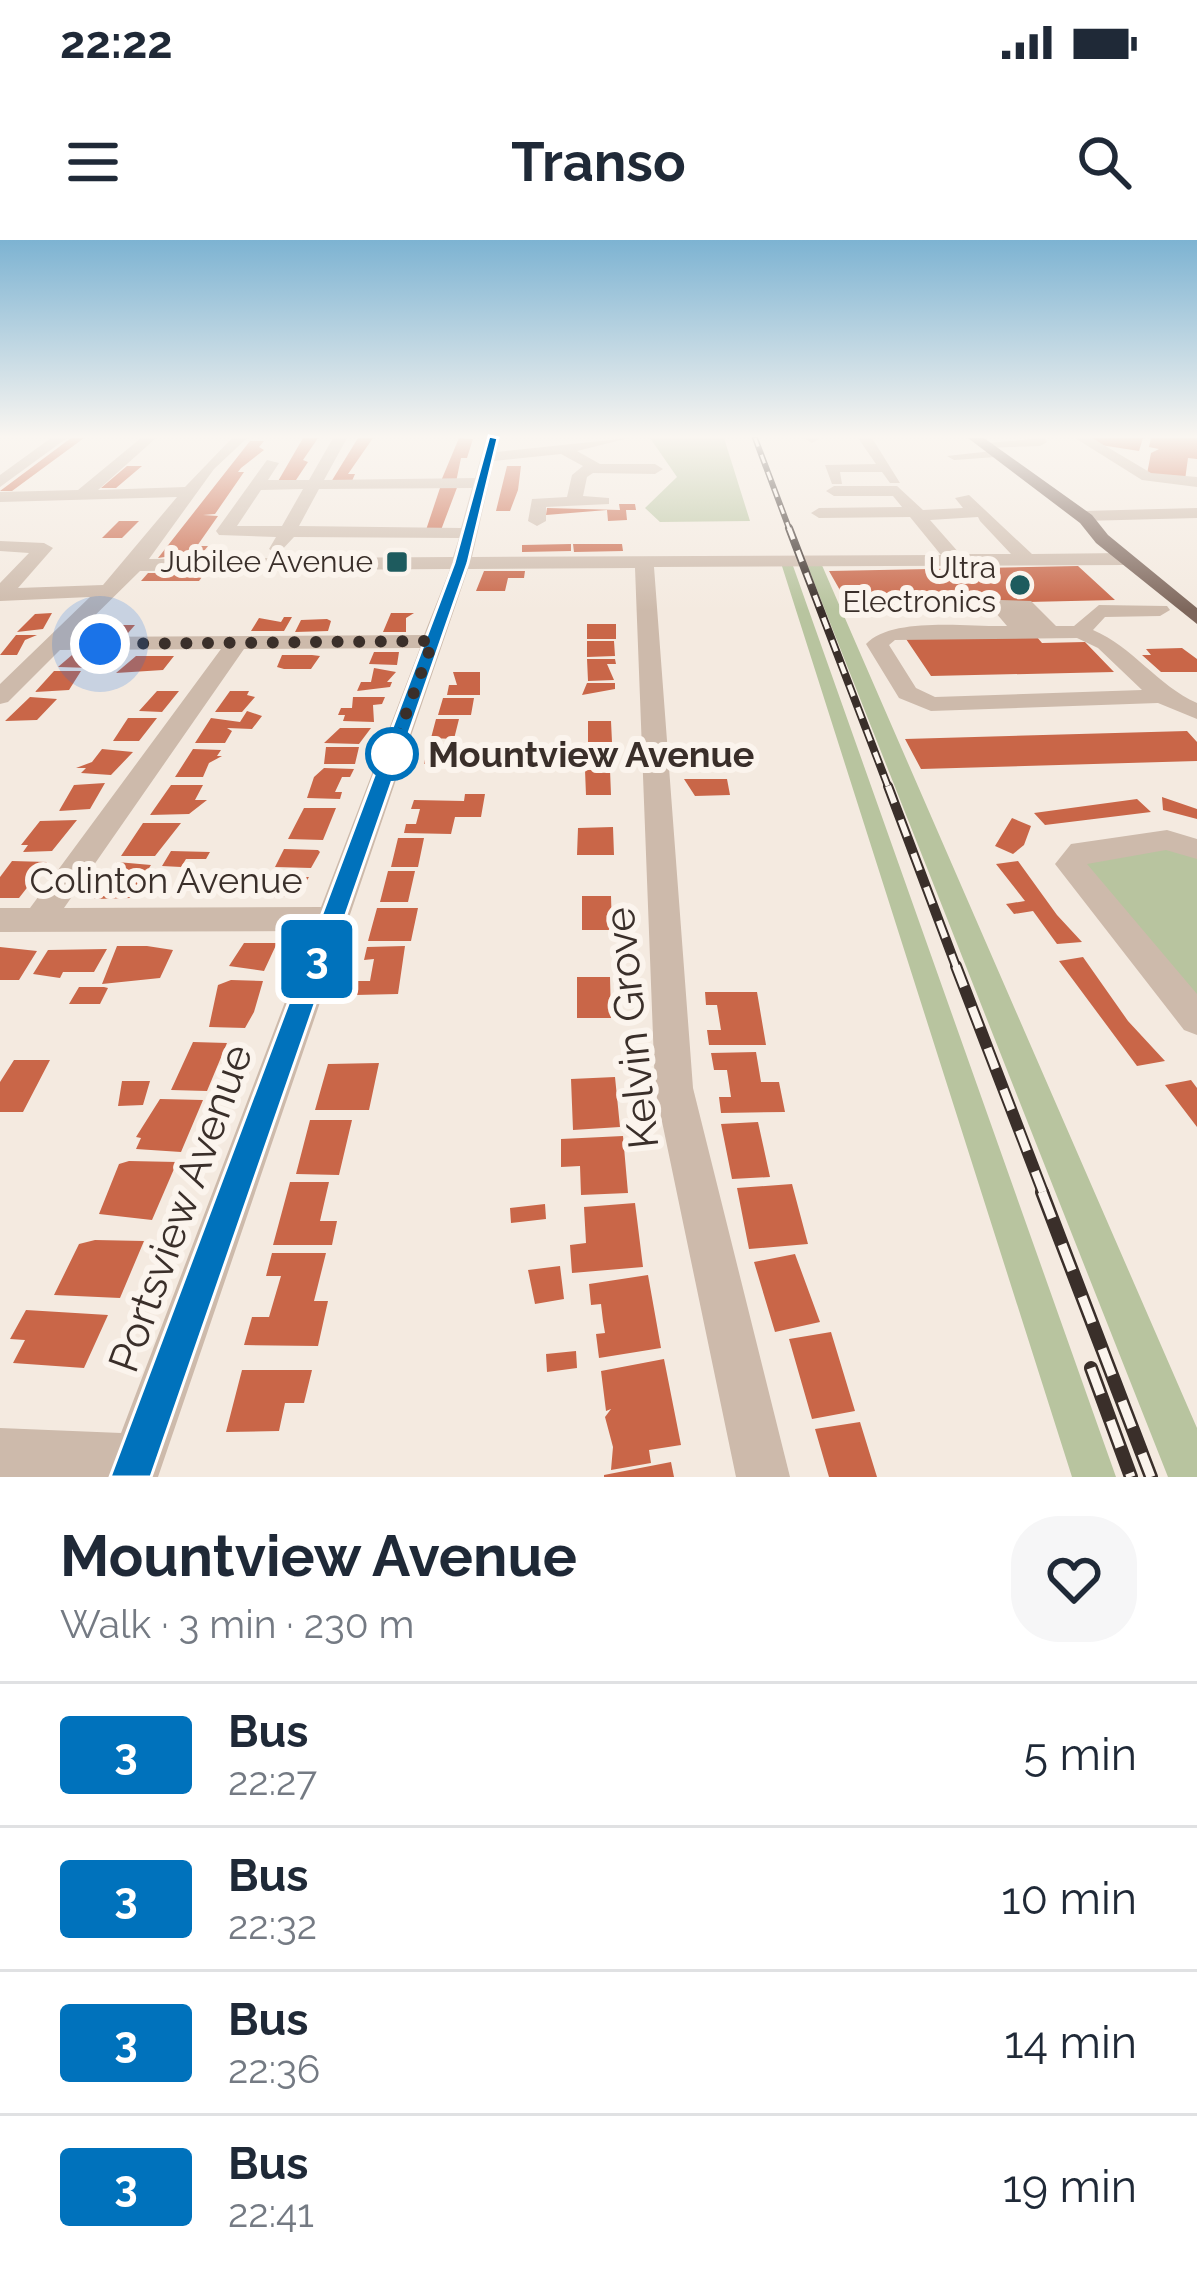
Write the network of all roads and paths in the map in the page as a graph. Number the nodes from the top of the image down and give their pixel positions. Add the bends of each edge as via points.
1 (187, 496) edge
2 (249, 496) edge
3 (308, 496) edge
4 (349, 496) edge
5 (391, 496) edge
6 (433, 496) edge
7 (478, 496) edge
8 (575, 496) edge
9 (901, 496) edge
10 (1055, 496) edge
11 (963, 498) dead end
12 (574, 501) junction
13 (603, 501) dead end
14 (386, 508) junction
15 (913, 509) junction
16 (819, 513) dead end
17 (1197, 513) edge
18 (986, 517) dead end
19 (1084, 517) junction
20 (854, 520) dead end
21 (537, 521) dead end
22 (286, 535) junction
23 (216, 543) dead end
24 (0, 546) edge
25 (465, 548) junction
26 (1125, 559) junction
27 (881, 561) junction
28 (956, 561) junction
29 (1028, 561) junction
30 (644, 562) junction
31 (269, 564) junction
32 (134, 565) junction
33 (200, 565) junction
34 (108, 591) junction
35 (1, 595) edge
36 (1197, 602) edge
37 (915, 607) dead end
38 (1160, 610) dead end
39 (1197, 618) edge
40 (1080, 632) junction
41 (932, 633) junction
42 (433, 641) junction
43 (237, 643) junction
44 (54, 644) junction
45 (1162, 696) junction
46 (0, 697) edge
47 (1197, 712) edge
48 (1197, 849) edge
49 (332, 919) junction
50 (0, 920) edge
51 (39, 920) junction
52 (1197, 1020) edge
53 (0, 1454) edge
54 (134, 1468) edge
55 (763, 1477) edge

1 - 32 street
2 - 22 street via 225,531
3 - 22 street
4 - 14 street
5 - 14 street
6 - 14 street
7 - 25 street
8 - 12 street
9 - 15 street
10 - 19 main road
11 - 15 street via 975,513
12 - 13 street
12 - 21 street via 538,502
14 - 22 street
14 - 25 street
15 - 16 street
15 - 28 street
17 - 19 street
18 - 29 street
19 - 26 main road
19 - 36 main road
20 - 27 street
22 - 31 street
23 - 33 street
24 - 35 street via 44,548
25 - 30 street
25 - 31 street
25 - 42 street, Portsview Avenue
26 - 29 street
26 - 39 main road
27 - 28 street
27 - 30 street
28 - 29 street
30 - 55 street, Kelvin Grove via 674,1088
31 - 33 street
32 - 33 street
32 - 34 street
34 - 35 street
34 - 44 street
37 - 41 street
38 - 40 street via 1099,611
40 - 41 street
40 - 45 street via 1106,643
41 - 45 street via 890,634 877,644 907,693 931,704
42 - 43 street
42 - 49 street, Portsview Avenue
43 - 44 street
43 - 51 street
44 - 46 street
45 - 47 street
48 - 52 street via 1167,840 1082,851 1070,864
49 - 51 street, Colinton Avenue
49 - 54 street, Portsview Avenue
50 - 51 street, Colinton Avenue
53 - 54 street

